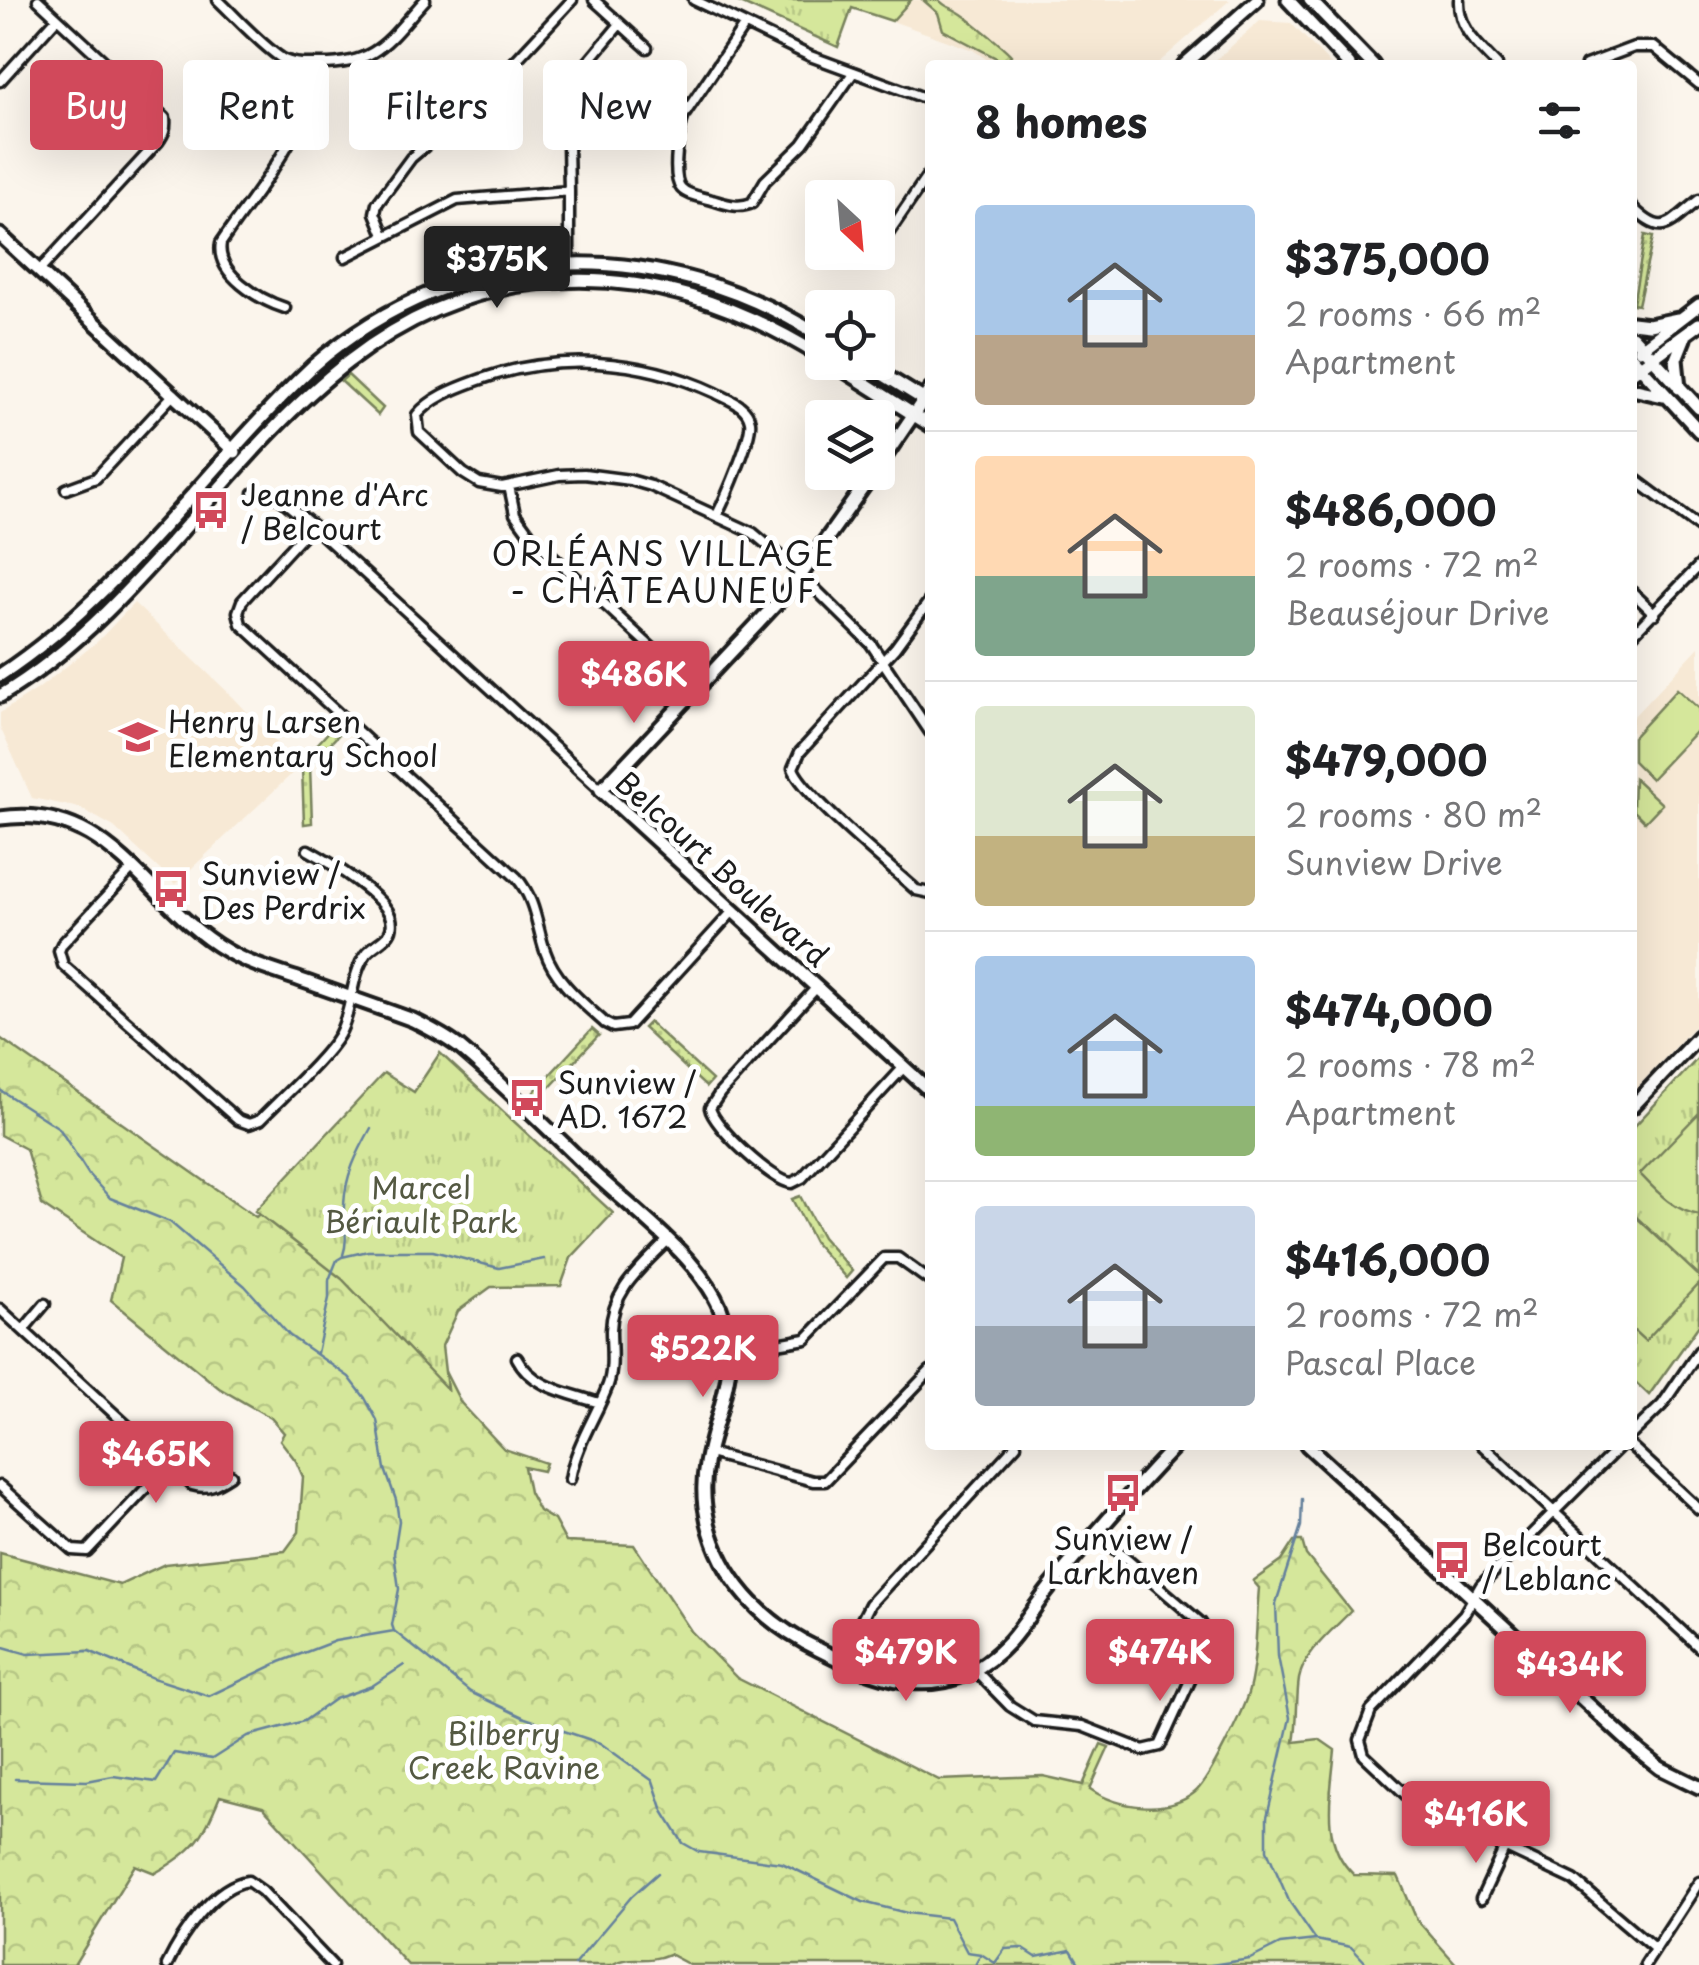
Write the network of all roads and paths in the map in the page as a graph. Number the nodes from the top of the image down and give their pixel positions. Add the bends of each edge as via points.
1 (38, 0) edge
2 (218, 0) edge
3 (425, 0) edge
4 (572, 0) edge
5 (594, 0) edge
6 (694, 0) edge
7 (1258, 0) edge
8 (1288, 0) edge
9 (1310, 0) edge
10 (1459, 0) edge
11 (58, 18) junction
12 (620, 24) junction
13 (744, 26) junction
14 (647, 48) dead end
15 (286, 60) edge
16 (1190, 60) edge
17 (1344, 60) edge
18 (1368, 60) edge
19 (1492, 60) edge
20 (1599, 60) edge
21 (329, 64) edge
22 (853, 73) junction
23 (0, 81) edge
24 (1699, 84) edge
25 (925, 98) edge
26 (283, 150) edge
27 (925, 179) edge
28 (570, 191) junction
29 (1699, 200) edge
30 (1637, 212) edge
31 (895, 223) edge
32 (0, 234) edge
33 (384, 235) junction
34 (345, 257) dead end
35 (568, 263) junction
36 (39, 271) junction
37 (1699, 304) edge
38 (285, 308) dead end
39 (1682, 318) junction
40 (1637, 324) edge
41 (1696, 327) edge
42 (805, 328) edge
43 (805, 348) edge
44 (1653, 359) junction
45 (1637, 360) edge
46 (1637, 361) edge
47 (1637, 362) edge
48 (859, 380) edge
49 (895, 380) edge
50 (1679, 388) junction
51 (1637, 390) edge
52 (174, 394) junction
53 (925, 396) edge
54 (1667, 397) junction
55 (925, 401) edge
56 (1699, 408) edge
57 (914, 414) junction
58 (925, 422) edge
59 (1699, 431) edge
60 (895, 442) edge
61 (232, 450) junction
62 (245, 462) junction
63 (1637, 481) edge
64 (509, 486) junction
65 (66, 489) dead end
66 (862, 490) edge
67 (254, 493) dead end
68 (718, 516) junction
69 (312, 525) junction
70 (1699, 526) edge
71 (1699, 566) edge
72 (801, 576) junction
73 (1637, 597) edge
74 (925, 607) edge
75 (1655, 614) junction
76 (1637, 630) edge
77 (884, 660) junction
78 (0, 675) edge
79 (696, 688) junction
80 (0, 696) edge
81 (925, 724) edge
82 (601, 790) junction
83 (0, 818) edge
84 (308, 850) dead end
85 (133, 868) junction
86 (925, 892) edge
87 (734, 910) junction
88 (817, 987) junction
89 (352, 998) junction
90 (1699, 1036) edge
91 (904, 1067) junction
92 (925, 1086) edge
93 (1637, 1102) edge
94 (667, 1241) junction
95 (925, 1277) edge
96 (45, 1304) dead end
97 (0, 1308) edge
98 (23, 1330) junction
99 (730, 1352) junction
100 (1699, 1352) edge
101 (517, 1358) dead end
102 (925, 1376) edge
103 (599, 1403) junction
104 (1637, 1429) edge
105 (1011, 1450) edge
106 (1172, 1450) edge
107 (1316, 1450) edge
108 (1487, 1450) edge
109 (1616, 1450) edge
110 (1635, 1450) edge
111 (709, 1452) junction
112 (168, 1465) junction
113 (231, 1475) dead end
114 (570, 1478) dead end
115 (0, 1486) edge
116 (1699, 1510) edge
117 (1553, 1512) junction
118 (1096, 1534) junction
119 (1474, 1598) junction
120 (1699, 1647) edge
121 (841, 1661) junction
122 (974, 1669) junction
123 (1699, 1787) edge
124 (1505, 1847) junction
125 (1699, 1882) edge
126 (1481, 1899) dead end
127 (1655, 1949) junction
128 (167, 1965) edge
129 (332, 1965) edge
130 (1645, 1965) edge

1 - 11 street
2 - 15 street
3 - 21 street via 369,57
4 - 33 street via 477,102 411,158 377,204
5 - 12 street
6 - 13 street
7 - 16 street
8 - 17 street
9 - 18 street
10 - 19 street via 1466,31
11 - 23 street
11 - 36 street via 166,125 158,142
12 - 14 street
12 - 28 street via 574,79 567,98
13 - 22 street
13 - 22 street via 679,128 676,176 689,194 736,206 752,202
20 - 24 street via 1654,46
22 - 25 street
26 - 38 street via 219,252 224,267 261,301
27 - 31 street
28 - 33 street via 457,200
28 - 35 street
29 - 30 street via 1662,227
32 - 36 street
33 - 34 street
35 - 42 street via 633,266 707,281
35 - 61 street via 472,279 390,312 313,366
36 - 52 street
37 - 39 street
39 - 40 street
39 - 45 street
41 - 44 street
41 - 50 street via 1677,354
43 - 62 street via 744,314 668,290 600,280 512,287 428,312 358,352
44 - 46 street
44 - 50 street
47 - 54 street
48 - 57 street
49 - 53 street
50 - 56 street
51 - 54 street
52 - 61 street
52 - 65 street via 96,478
54 - 59 street
55 - 57 street
57 - 58 street
57 - 60 street
61 - 62 street
61 - 78 street via 97,595
62 - 80 street via 90,627
63 - 70 street
64 - 68 street via 559,475 609,476 651,486
64 - 68 street via 471,479 419,432 416,416 462,386 524,367 600,363 669,375 741,405 751,426
64 - 79 street via 515,514 531,536
66 - 72 street
67 - 69 street, Belcourt Boulevard via 276,495
68 - 72 street via 754,532
69 - 82 street, Belcourt Boulevard
69 - 87 street via 242,601 241,624 517,878 532,900 552,966 605,1023 628,1024
71 - 75 street
72 - 77 street
72 - 79 street
73 - 75 street
74 - 77 street
75 - 76 street
77 - 81 street
77 - 86 street via 793,768 864,843
79 - 82 street
82 - 87 street, Belcourt Boulevard
83 - 85 street via 65,821
84 - 89 street via 338,866 390,916 390,933 365,955
85 - 89 street via 226,951
85 - 89 street via 62,944 62,965 243,1123 260,1120 336,1039
87 - 88 street, Belcourt Boulevard
88 - 91 street, Belcourt Boulevard
88 - 91 street via 712,1102 714,1120 753,1157 784,1183 797,1182
89 - 94 street via 413,1020 456,1045
90 - 93 street
91 - 92 street, Belcourt Boulevard
94 - 99 street via 714,1296
94 - 103 street via 615,1300 610,1378
95 - 99 street via 898,1258 884,1258 806,1339
96 - 98 street
97 - 98 street
98 - 112 street
99 - 111 street via 728,1388
100 - 104 street
101 - 103 street via 535,1380
102 - 111 street via 826,1481
103 - 114 street
105 - 121 street via 870,1604
106 - 118 street
107 - 119 street
108 - 117 street
109 - 117 street
110 - 116 street
111 - 121 street via 706,1513 736,1585 778,1628
112 - 113 street via 203,1489
112 - 115 street via 86,1551 72,1550
117 - 119 street
117 - 120 street
118 - 122 street via 1010,1641
118 - 122 street via 1208,1634 1160,1746 1143,1750 1082,1726 1034,1721
119 - 123 street via 1640,1752
119 - 124 street via 1371,1712 1360,1740 1364,1755 1419,1807
121 - 122 street via 910,1683
124 - 126 street
124 - 127 street via 1574,1880
125 - 127 street
127 - 130 street
128 - 129 street via 201,1913 248,1880

